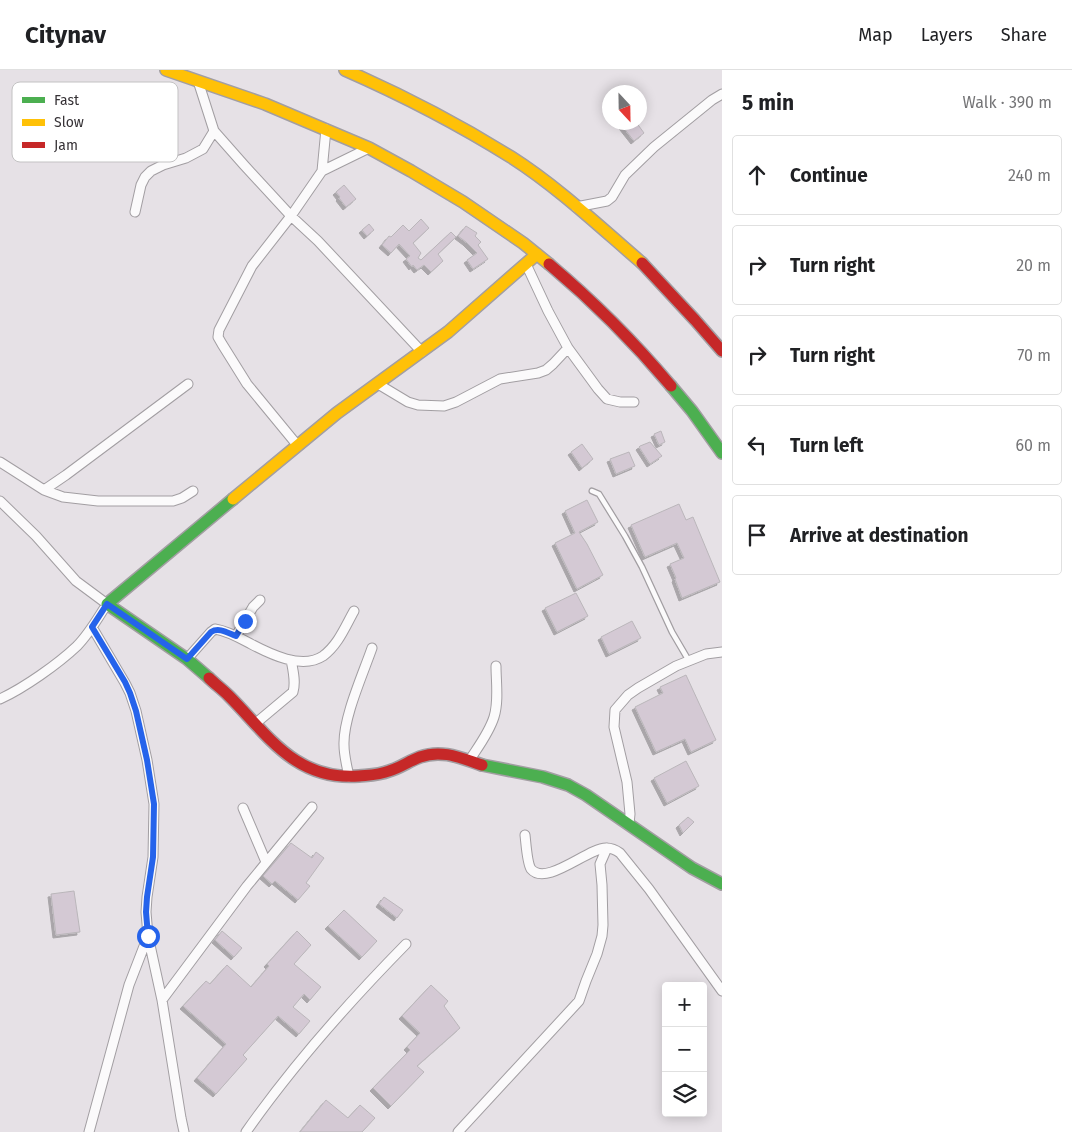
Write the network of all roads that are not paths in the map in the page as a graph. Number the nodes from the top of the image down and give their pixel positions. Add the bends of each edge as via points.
1 (167, 70) edge
2 (345, 70) edge
3 (192, 76) edge
4 (722, 94) edge
5 (326, 129) junction
6 (214, 130) junction
7 (369, 148) junction
8 (178, 161) edge
9 (174, 162) edge
10 (322, 171) junction
11 (576, 207) junction
12 (135, 212) dead end
13 (291, 216) junction
14 (537, 254) junction
15 (526, 264) junction
16 (568, 348) junction
17 (722, 351) edge
18 (422, 352) junction
19 (188, 384) dead end
20 (378, 384) junction
21 (634, 402) dead end
22 (298, 446) junction
23 (722, 453) edge
24 (0, 462) edge
25 (44, 490) junction
26 (194, 491) dead end
27 (592, 491) dead end
28 (0, 501) edge
29 (260, 600) dead end
30 (107, 604) junction
31 (354, 611) dead end
32 (92, 627) junction
33 (236, 636) junction
34 (372, 648) dead end
35 (722, 652) edge
36 (187, 659) junction
37 (291, 660) junction
38 (689, 661) junction
39 (496, 666) dead end
40 (0, 699) edge
41 (256, 723) junction
42 (469, 761) junction
43 (349, 776) junction
44 (312, 806) dead end
45 (243, 808) dead end
46 (629, 824) junction
47 (525, 835) dead end
48 (607, 848) junction
49 (266, 862) junction
50 (722, 884) edge
51 (148, 936) junction
52 (406, 944) dead end
53 (722, 991) edge
54 (162, 1000) junction
55 (89, 1132) edge
56 (184, 1132) edge
57 (246, 1132) edge
58 (458, 1132) edge

1 - 3 main road
2 - 11 main road via 438,114 504,153
3 - 5 main road
3 - 6 street
4 - 11 street via 654,147 626,175 607,201
5 - 7 main road
5 - 10 street
6 - 8 street via 203,149
6 - 13 street
7 - 10 street
7 - 14 main road via 463,202
9 - 12 street via 151,171 145,177
10 - 13 street
11 - 17 main road via 646,266
13 - 18 street
13 - 22 street via 252,266 218,337 247,384
14 - 15 main road
14 - 23 main road via 575,286 645,355
15 - 16 street
15 - 18 main road
16 - 20 street via 546,370 500,378 444,406 408,402
16 - 21 street via 607,399
18 - 20 main road
19 - 25 street
20 - 22 main road
22 - 30 main road
24 - 25 street
25 - 26 street via 62,498 98,501 173,501
27 - 38 lane via 598,494 625,536
28 - 30 street via 76,581
29 - 33 street
30 - 32 street
30 - 36 main road
31 - 37 street via 340,636 324,655 305,662
32 - 40 street via 77,645 49,668
32 - 51 street via 130,693 147,760 154,804 153,857 146,912
33 - 36 street via 215,629
33 - 37 street
34 - 43 street via 346,727 344,745
35 - 38 street
36 - 41 main road
37 - 41 street via 292,692
38 - 46 street via 638,688 615,710 614,727 627,782
39 - 42 street via 495,715
41 - 43 main road via 298,763 316,771
42 - 43 main road via 434,753 375,776
42 - 46 main road via 568,785
44 - 49 street
45 - 49 street
46 - 50 main road via 692,868
47 - 48 street via 531,868 541,874
48 - 53 street via 620,853 650,889
48 - 58 street via 600,864 602,936 579,1001
49 - 54 street
51 - 54 street
51 - 55 street via 129,985
52 - 57 street via 321,1036
54 - 56 street

